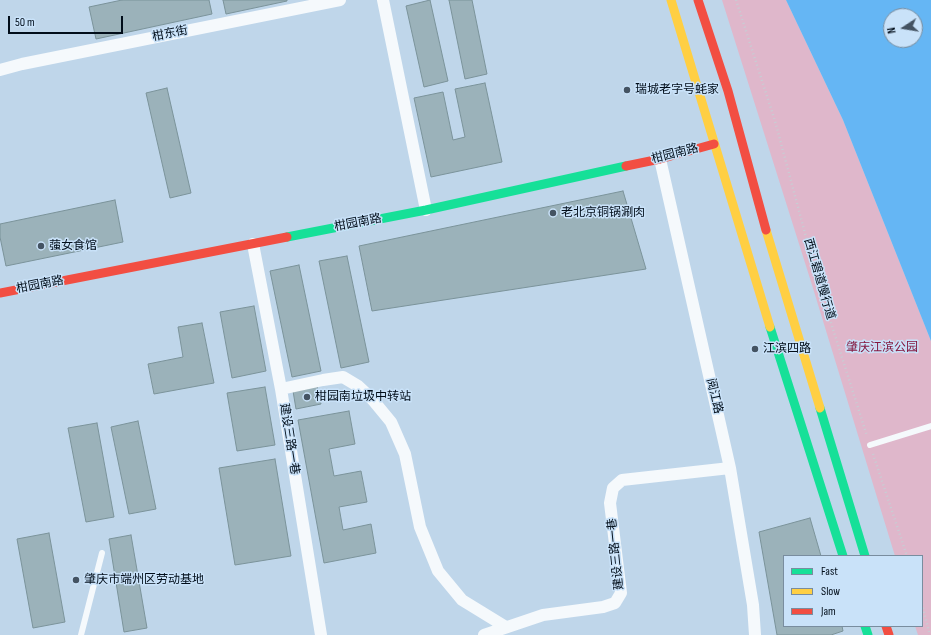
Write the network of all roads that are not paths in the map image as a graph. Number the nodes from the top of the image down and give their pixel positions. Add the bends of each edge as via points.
1 (340, 0) edge
2 (383, 0) edge
3 (671, 0) edge
4 (698, 0) edge
5 (0, 70) edge
6 (714, 144) junction
7 (660, 158) junction
8 (426, 210) junction
9 (253, 244) junction
10 (0, 293) edge
11 (281, 389) junction
12 (931, 426) edge
13 (870, 445) road end
14 (730, 468) junction
15 (102, 553) dead end
16 (843, 555) edge
17 (865, 555) edge
18 (506, 627) junction
19 (81, 635) edge
20 (321, 635) edge
21 (484, 635) edge
22 (755, 635) edge

1 - 5 street, 柑东街
2 - 8 street
3 - 6 main road
4 - 17 main road via 728,91 775,264
6 - 7 main road, 柑园南路
6 - 16 main road
7 - 8 main road, 柑园南路
7 - 14 street, 阅江路
8 - 9 main road, 柑园南路
9 - 10 main road, 柑园南路
9 - 11 street, 建设三路一巷
11 - 18 street via 343,377 372,399 391,422 404,454 420,527 438,571 462,600
11 - 20 street, 建设三路一巷
12 - 13 lane
14 - 18 street, 建设三路一巷 via 622,480 614,488 610,503 621,593 615,603 603,608 543,615
14 - 22 street, 阅江路 via 753,605
15 - 19 lane
18 - 21 street, 建设三路一巷

